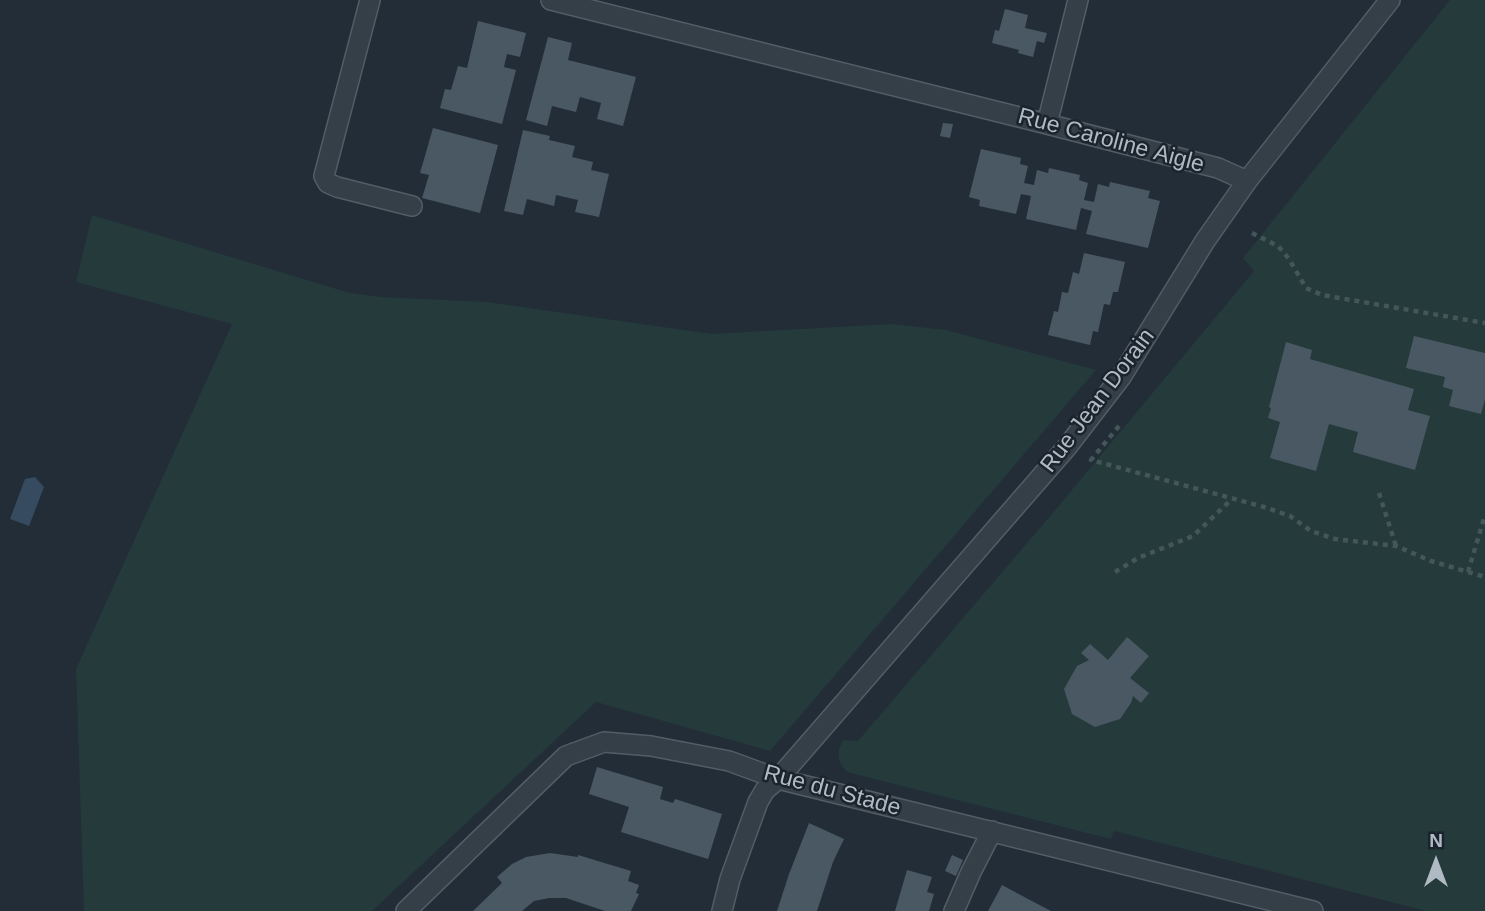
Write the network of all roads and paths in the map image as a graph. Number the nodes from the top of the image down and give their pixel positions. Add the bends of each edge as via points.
1 (370, 0) edge
2 (551, 0) edge
3 (1078, 0) edge
4 (1390, 0) edge
5 (1047, 124) junction
6 (1247, 181) junction
7 (412, 206) dead end
8 (1252, 233) dead end
9 (1485, 323) edge
10 (1119, 426) dead end
11 (1379, 493) dead end
12 (1232, 499) junction
13 (1485, 515) edge
14 (1396, 546) junction
15 (1115, 572) dead end
16 (1468, 572) junction
17 (1485, 578) edge
18 (778, 779) junction
19 (992, 831) junction
20 (406, 911) edge
21 (722, 911) edge
22 (954, 911) edge
23 (1313, 911) edge

1 - 7 street via 324,176 337,187
2 - 5 street, Rue Caroline Aigle
3 - 5 street
4 - 6 street, Rue Jean Dorain
5 - 6 street, Rue Caroline Aigle via 1218,168
6 - 18 street, Rue Jean Dorain via 1121,377 1068,447
8 - 9 path via 1278,246 1306,288 1322,295
10 - 12 path via 1091,460
11 - 14 path
12 - 14 path via 1290,516 1311,531 1335,539
12 - 15 path via 1193,536
13 - 16 path
14 - 16 path
16 - 17 path
18 - 19 street, Rue du Stade
18 - 20 street, Rue du Stade via 729,761 604,742 566,756
18 - 21 street, Rue Jean Dorain via 758,802
19 - 22 street
19 - 23 street, Rue du Stade

